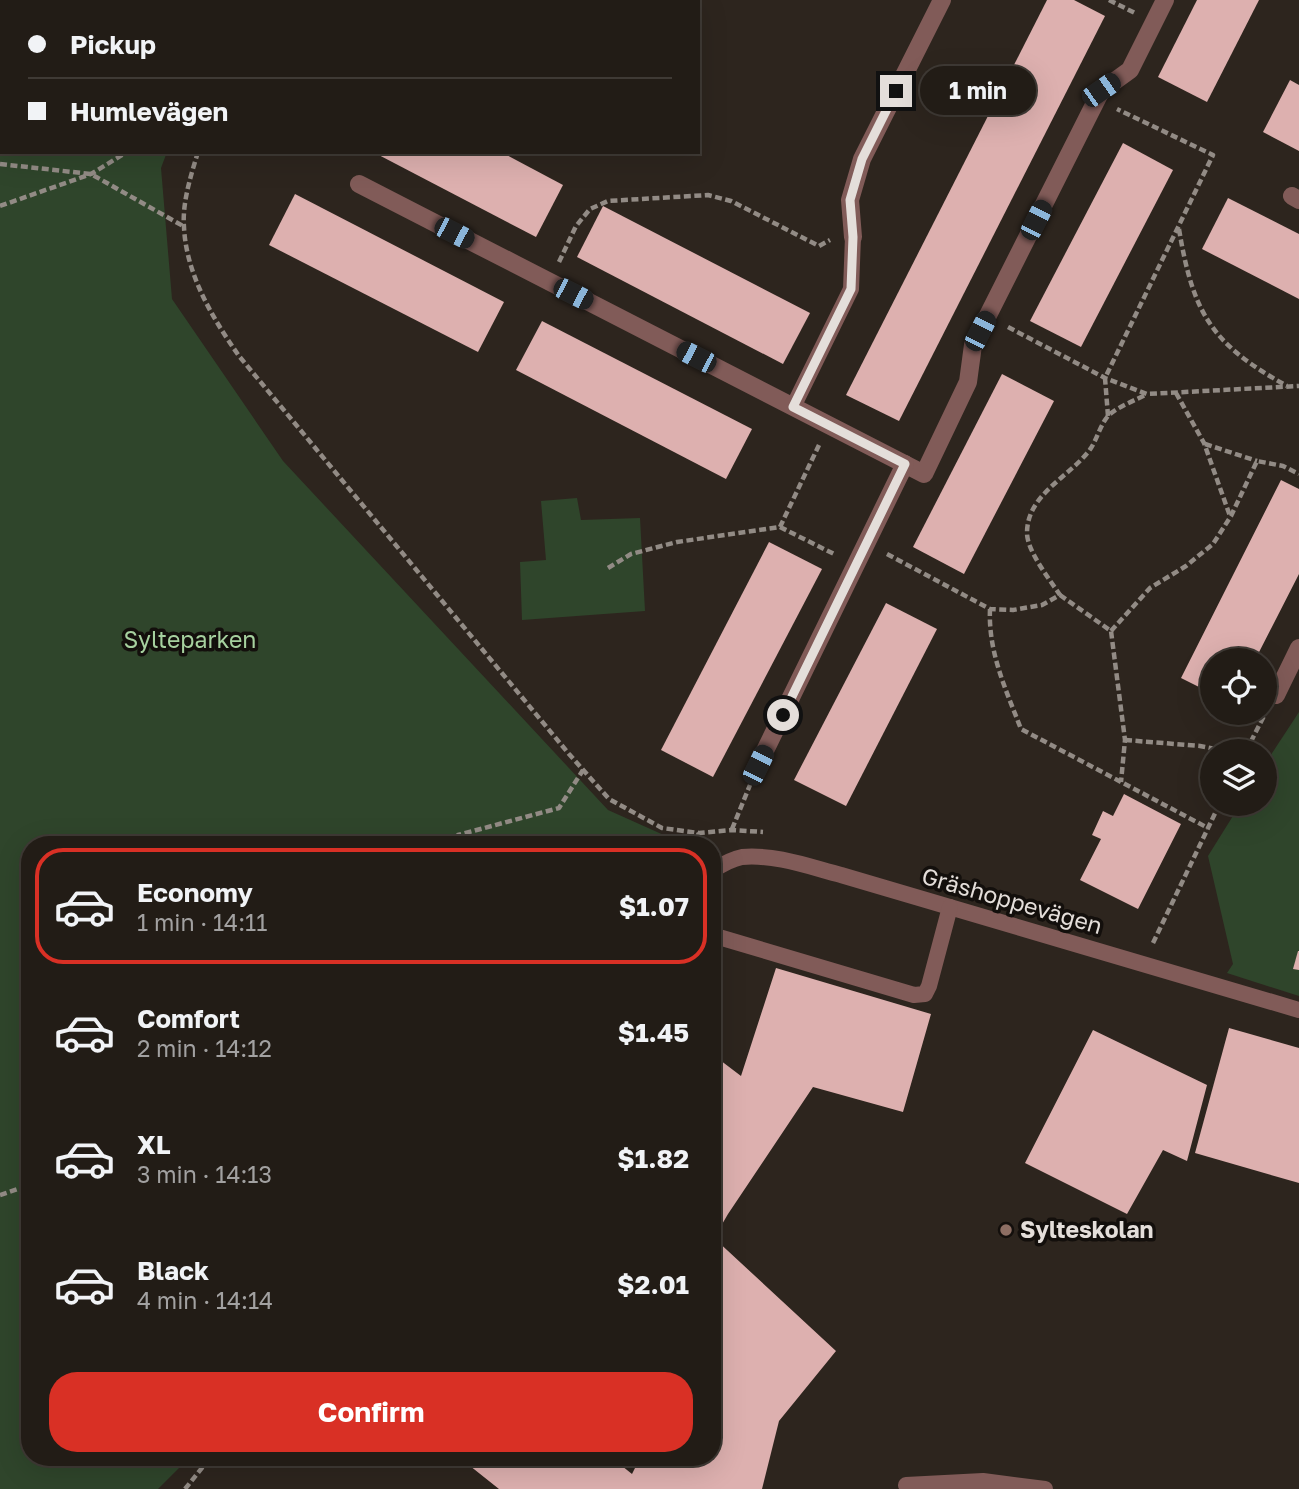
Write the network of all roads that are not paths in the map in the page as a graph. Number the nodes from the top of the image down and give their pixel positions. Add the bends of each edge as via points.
1 (942, 0) edge
2 (1165, 0) edge
3 (359, 184) dead end
4 (853, 232) joint
5 (793, 407) junction
6 (905, 464) junction
7 (1299, 648) edge
8 (1277, 693) edge
9 (758, 765) road end
10 (721, 865) edge
11 (950, 907) junction
12 (721, 937) edge
13 (1299, 1010) edge
14 (906, 1485) dead end
15 (1045, 1489) edge

1 - 4 street via 862,159 850,200
2 - 6 street via 1130,70 1101,90 973,345 968,382 924,474
3 - 5 street
4 - 5 lane via 851,289
5 - 6 street
6 - 9 street
7 - 8 street
10 - 11 lane, Gräshoppevägen via 741,857 776,859
11 - 12 lane via 925,994 914,995
11 - 13 lane, Gräshoppevägen
14 - 15 lane via 983,1481

